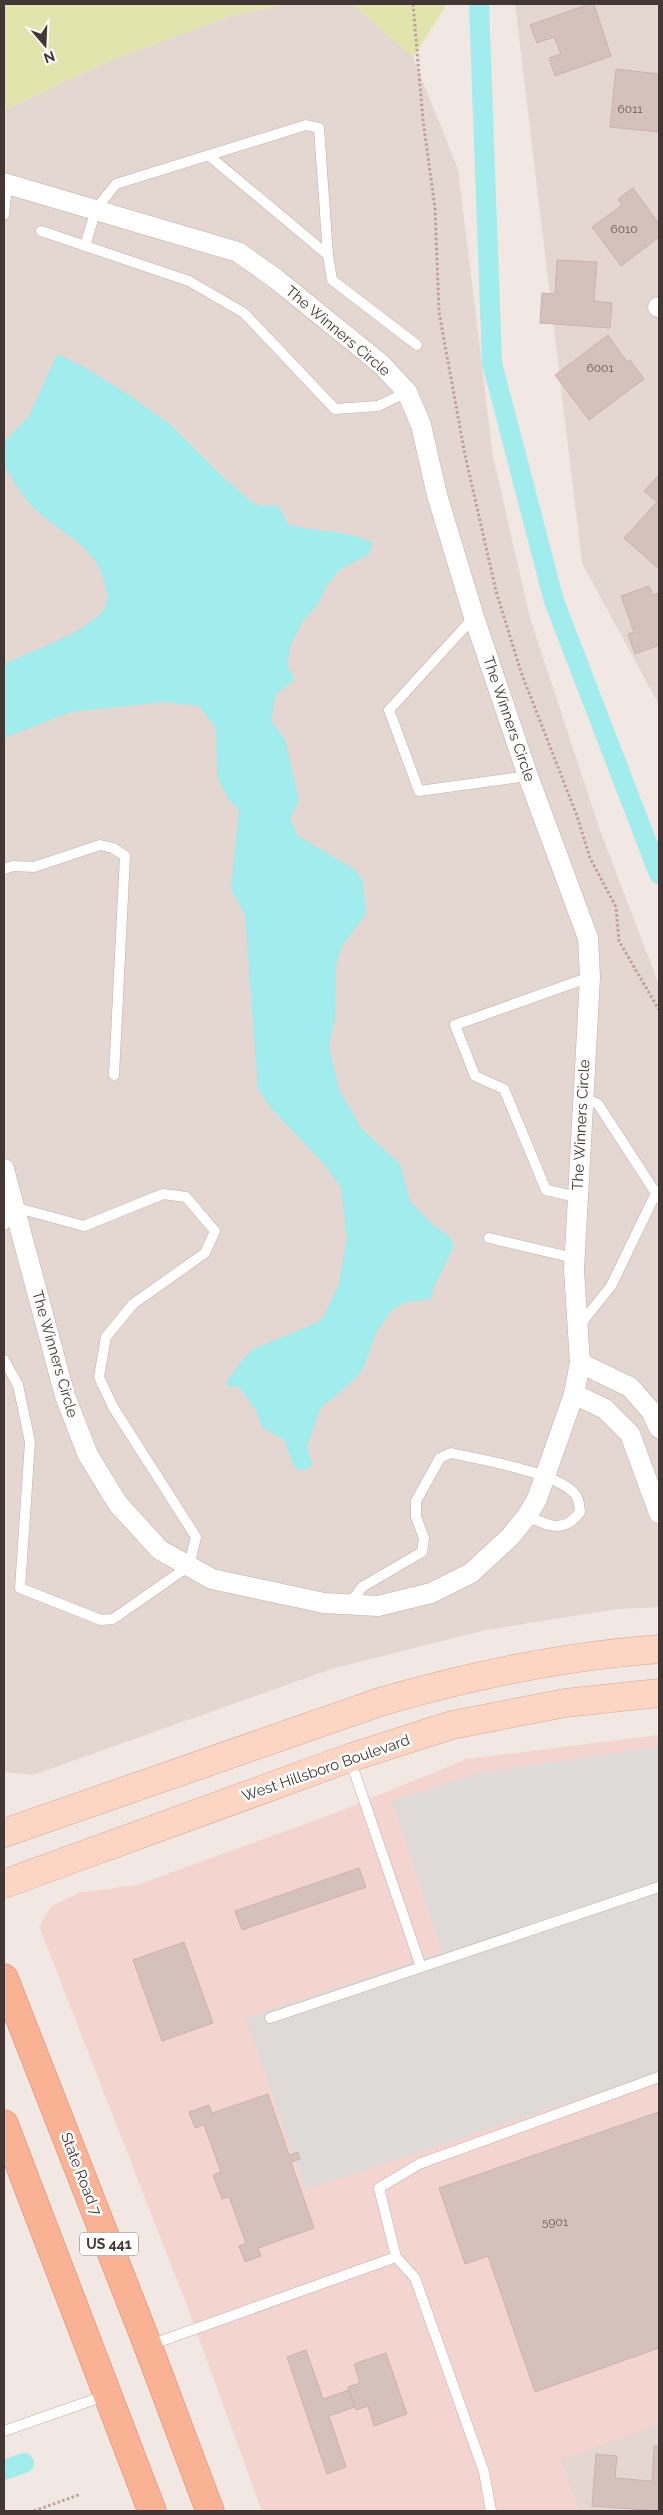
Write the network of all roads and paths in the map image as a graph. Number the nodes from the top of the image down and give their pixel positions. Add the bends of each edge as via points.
1 (412, 4) edge
2 (208, 155) junction
3 (5, 183) edge
4 (96, 209) junction
5 (4, 215) edge
6 (41, 232) dead end
7 (85, 246) junction
8 (328, 255) junction
9 (417, 345) dead end
10 (407, 392) junction
11 (474, 617) junction
12 (528, 776) junction
13 (4, 869) edge
14 (590, 977) junction
15 (659, 1010) edge
16 (114, 1075) dead end
17 (583, 1097) junction
18 (4, 1169) edge
19 (657, 1196) edge
20 (577, 1197) junction
21 (14, 1207) junction
22 (4, 1225) edge
23 (489, 1238) dead end
24 (574, 1258) junction
25 (576, 1329) junction
26 (4, 1360) edge
27 (580, 1363) junction
28 (574, 1394) junction
29 (659, 1428) edge
30 (545, 1476) junction
31 (654, 1481) edge
32 (659, 1513) edge
33 (527, 1516) junction
34 (189, 1566) junction
35 (350, 1604) junction
36 (659, 1649) edge
37 (659, 1693) edge
38 (349, 1758) junction
39 (4, 1833) edge
40 (4, 1884) edge
41 (659, 1887) edge
42 (421, 1967) junction
43 (4, 1978) edge
44 (270, 2018) dead end
45 (659, 2077) edge
46 (4, 2124) edge
47 (396, 2257) junction
48 (148, 2346) junction
49 (108, 2394) junction
50 (4, 2430) edge
51 (81, 2494) dead end
52 (34, 2511) edge
53 (152, 2511) edge
54 (210, 2511) edge
55 (491, 2511) edge

1 - 15 path via 435,208 439,312 465,455 496,591 521,672 590,858 616,908 619,941
2 - 4 lane via 116,184
2 - 8 lane
2 - 8 lane via 306,125 319,128
3 - 4 street, The Winners Circle
3 - 5 lane
4 - 7 lane
4 - 10 street, The Winners Circle via 238,252 381,364
6 - 7 lane
7 - 10 lane via 189,282 244,313 334,409 378,406
8 - 9 lane via 332,280
10 - 11 street, The Winners Circle via 421,425 437,495
11 - 12 street, The Winners Circle
11 - 12 lane via 389,710 419,791
12 - 14 street, The Winners Circle via 588,938
13 - 16 lane via 34,867 100,845 125,856
14 - 17 street, The Winners Circle
14 - 20 lane via 455,1025 475,1076 504,1089 546,1190
17 - 19 lane via 598,1104
17 - 20 street, The Winners Circle
18 - 21 street, The Winners Circle
19 - 25 lane via 611,1286
20 - 24 street, The Winners Circle
21 - 22 lane
21 - 34 street, The Winners Circle via 65,1396 88,1455 118,1504 154,1544
21 - 34 lane via 84,1226 163,1194 186,1197 215,1231 205,1253 134,1304 106,1337 99,1377 112,1407 196,1537
23 - 24 lane
24 - 25 street, The Winners Circle
25 - 27 street, The Winners Circle
26 - 34 lane via 18,1385 30,1442 20,1588 101,1620 113,1619
27 - 28 street, The Winners Circle
27 - 29 street via 630,1387 651,1411
28 - 30 street, The Winners Circle
28 - 31 street via 605,1409 630,1434
30 - 33 street, The Winners Circle
30 - 33 lane via 572,1491 579,1501 580,1512 573,1521 560,1526 548,1526
30 - 35 lane via 451,1453 440,1458 416,1501 416,1517 424,1538 422,1552 362,1587
31 - 32 street
33 - 35 street, The Winners Circle via 510,1537 471,1573 431,1593 378,1606
34 - 35 street, The Winners Circle via 212,1579 324,1602
36 - 39 street via 526,1665 424,1689
37 - 38 street, West Hillsboro Boulevard via 501,1714 452,1725
38 - 40 street, West Hillsboro Boulevard
38 - 42 lane
41 - 42 lane
42 - 44 lane
43 - 48 main road, State Road 7 / US 441
45 - 47 lane via 419,2164 378,2188
46 - 49 main road
47 - 48 lane
47 - 55 lane via 415,2278 484,2472
48 - 54 main road, State Road 7 / US 441
49 - 50 lane
49 - 53 main road
51 - 52 path

